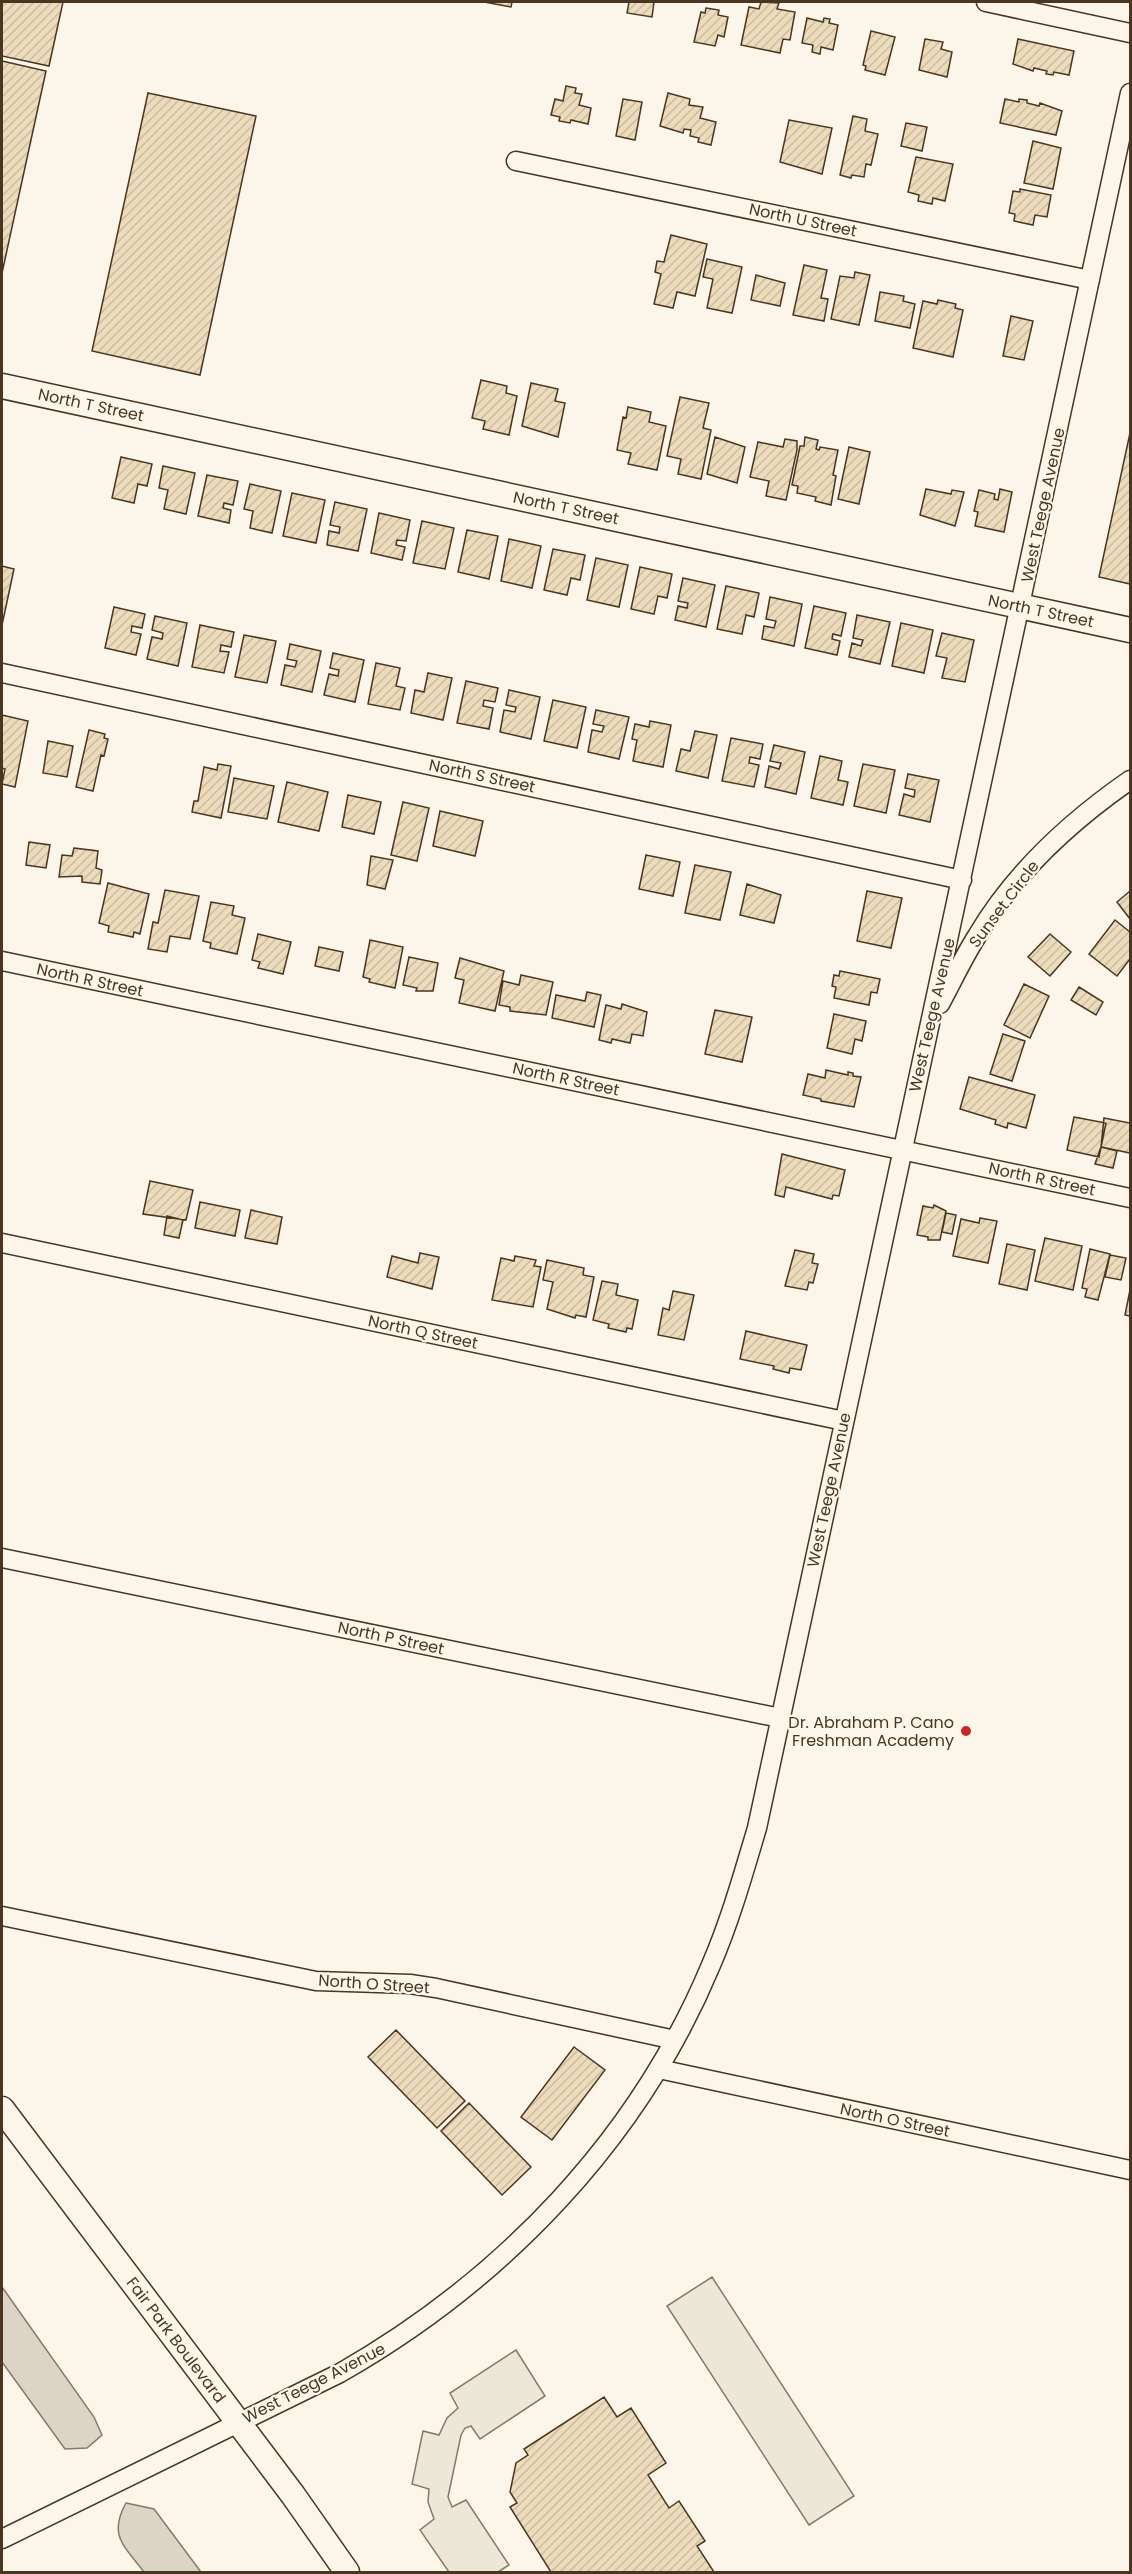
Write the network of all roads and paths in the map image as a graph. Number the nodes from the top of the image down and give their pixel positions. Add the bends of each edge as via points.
1 (986, 2) edge
2 (1131, 33) edge
3 (1131, 93) edge
4 (516, 161) dead end
5 (1090, 280) junction
6 (2, 386) edge
7 (1022, 607) junction
8 (1131, 630) edge
9 (2, 673) edge
10 (1131, 780) edge
11 (962, 880) junction
12 (2, 962) edge
13 (929, 1024) junction
14 (902, 1150) junction
15 (1131, 1198) edge
16 (2, 1243) edge
17 (844, 1421) junction
18 (2, 1558) edge
19 (780, 1718) junction
20 (2, 1916) edge
21 (675, 2040) junction
22 (659, 2069) junction
23 (2, 2109) edge
24 (1131, 2170) edge
25 (238, 2423) junction
26 (2, 2539) edge
27 (347, 2572) edge

1 - 2 street
3 - 5 street, West Teege Avenue
4 - 5 street, North U Street
5 - 7 street, West Teege Avenue
6 - 7 street, North T Street
7 - 8 street, North T Street
7 - 11 street, West Teege Avenue
9 - 11 street, North S Street
10 - 13 street, Sunset Circle via 1100,801 1021,876 978,934
11 - 13 street, West Teege Avenue
12 - 14 street, North R Street
13 - 14 street, West Teege Avenue
14 - 15 street, North R Street
14 - 17 street, West Teege Avenue
16 - 17 street, North Q Street
17 - 19 street, West Teege Avenue
18 - 19 street, North P Street
19 - 21 street, West Teege Avenue via 757,1828 737,1899 711,1966
20 - 21 street, North O Street via 316,1981 436,1988
21 - 22 street, West Teege Avenue
22 - 24 street, North O Street
22 - 25 street, West Teege Avenue via 599,2154 544,2217 455,2298 386,2347
23 - 25 street, Fair Park Boulevard
25 - 26 street, West Teege Avenue
25 - 27 street, Fair Park Boulevard

